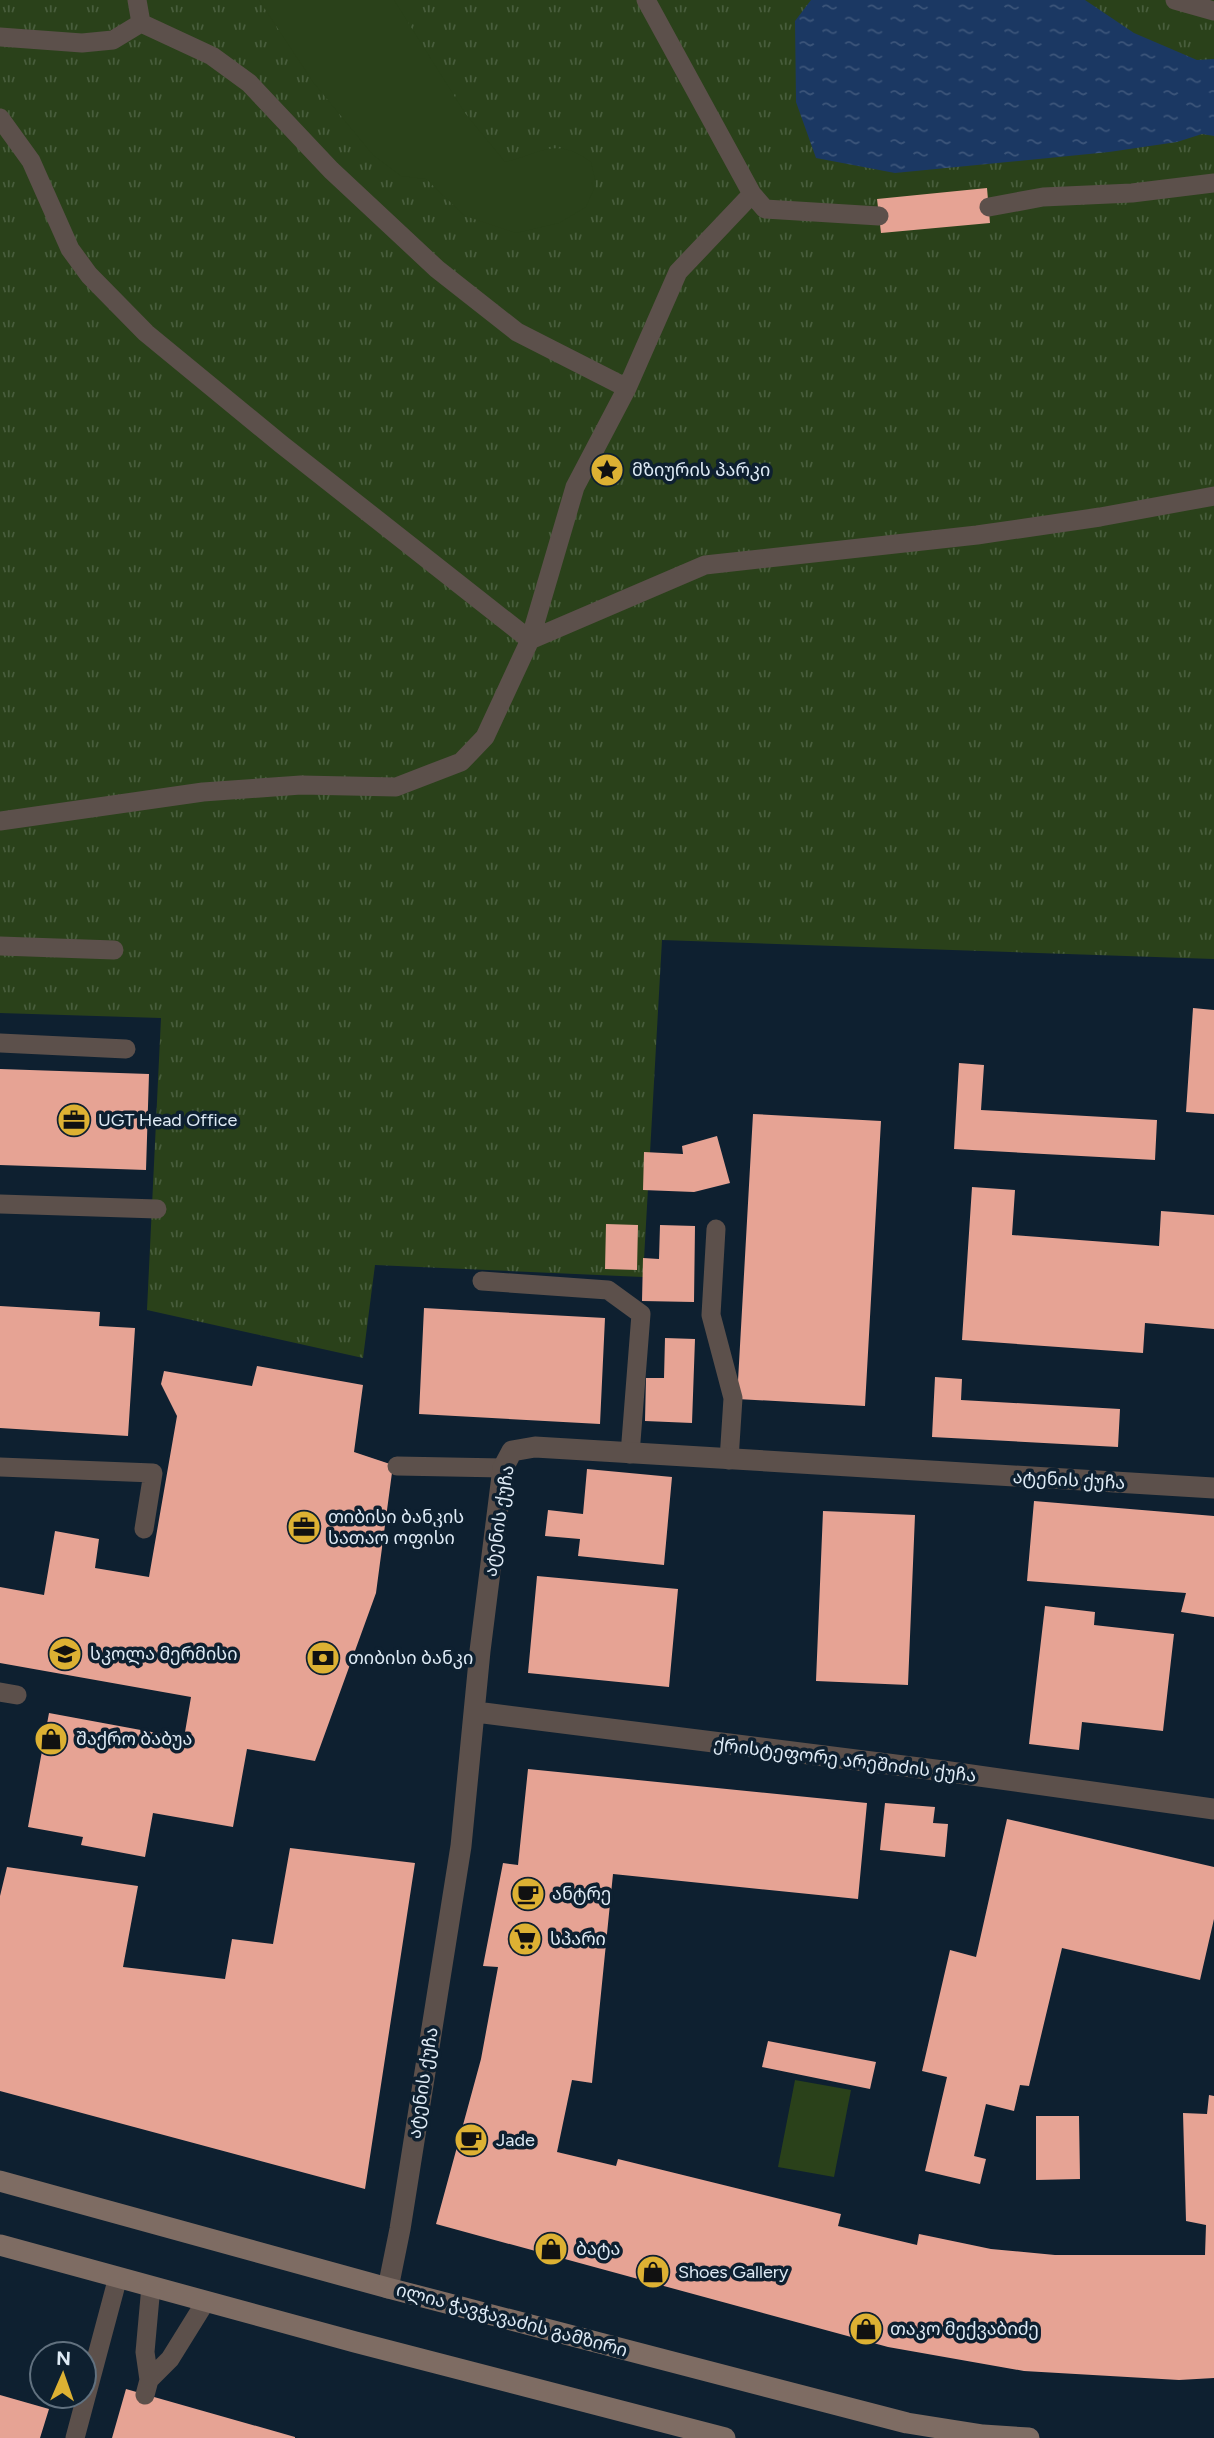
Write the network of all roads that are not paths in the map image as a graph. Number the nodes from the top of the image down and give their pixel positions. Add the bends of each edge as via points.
1 (137, 0) edge
2 (646, 0) edge
3 (1175, 0) edge
4 (1214, 11) edge
5 (141, 23) junction
6 (0, 37) edge
7 (0, 118) edge
8 (1214, 183) edge
9 (752, 194) junction
10 (989, 207) dead end
11 (879, 216) dead end
12 (627, 388) junction
13 (1214, 496) edge
14 (530, 640) junction
15 (0, 821) edge
16 (0, 946) edge
17 (114, 950) dead end
18 (0, 1043) edge
19 (126, 1049) dead end
20 (0, 1204) edge
21 (157, 1209) dead end
22 (716, 1229) dead end
23 (482, 1281) dead end
24 (630, 1454) junction
25 (729, 1460) junction
26 (397, 1466) dead end
27 (0, 1467) edge
28 (503, 1468) junction
29 (1214, 1488) edge
30 (144, 1529) dead end
31 (475, 1712) junction
32 (1214, 1809) edge
33 (0, 2181) edge
34 (0, 2245) edge
35 (118, 2277) junction
36 (151, 2286) junction
37 (388, 2288) junction
38 (206, 2301) junction
39 (906, 2431) edge
40 (75, 2438) edge
41 (725, 2438) edge
42 (1029, 2438) edge

1 - 5 lane
2 - 9 lane
3 - 4 lane
5 - 6 lane via 113,40 82,43
5 - 12 lane via 212,56 249,83 331,170 437,269 517,332
7 - 14 lane via 31,161 70,249 89,275 146,332
8 - 10 lane via 1043,197
9 - 11 lane via 765,209
9 - 12 lane via 678,272
12 - 14 lane via 575,487
13 - 14 lane via 977,535 705,565
14 - 15 lane via 485,737 461,762 397,787 301,785 203,792
16 - 17 lane
18 - 19 lane
20 - 21 lane
22 - 25 lane via 711,1315 733,1398
23 - 24 lane via 608,1290 641,1314
24 - 25 street, ატენის ქუჩა
24 - 28 street, ატენის ქუჩა via 535,1447 512,1451
25 - 29 street, ატენის ქუჩა
26 - 28 lane
27 - 30 lane via 153,1473
28 - 31 street, ატენის ქუჩა
31 - 32 street, ქრისტეფორე არეშიძის ქუჩა
31 - 37 street, ატენის ქუჩა via 459,1860
33 - 37 main road, ილია ჭავჭავაძის გამზირი
34 - 35 main road
35 - 36 main road
35 - 40 lane
36 - 38 main road
36 - 38 lane via 147,2388
37 - 39 main road, ილია ჭავჭავაძის გამზირი
38 - 41 main road
39 - 42 main road, ილია ჭავჭავაძის გამზირი

